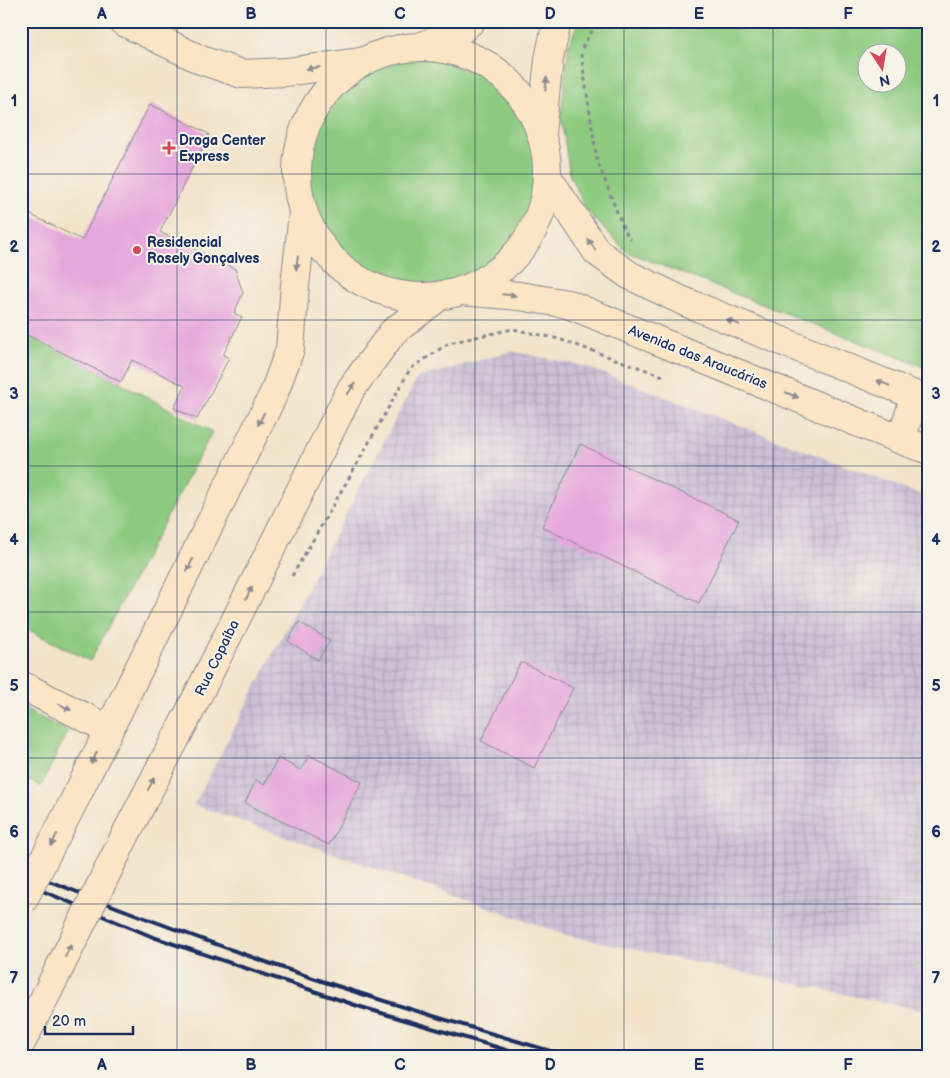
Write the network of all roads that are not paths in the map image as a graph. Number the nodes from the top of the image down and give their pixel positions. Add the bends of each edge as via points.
1 (122, 21) edge
2 (471, 21) edge
3 (557, 21) edge
4 (420, 47) junction
5 (362, 62) junction
6 (541, 133) junction
7 (548, 178) junction
8 (303, 214) junction
9 (451, 293) junction
10 (922, 398) edge
11 (900, 440) junction
12 (929, 450) edge
13 (21, 685) edge
14 (108, 729) junction
15 (21, 904) edge
16 (21, 1043) edge

5 -> 1 main road via 242,74 201,60
2 - 4 main road via 457,33
6 -> 3 main road via 549,59
4 - 5 main road via 390,51
4 - 6 main road via 451,50 481,62 507,80 528,104
5 - 8 main road via 327,90 304,128 296,171
6 - 7 main road
7 - 9 main road, Rua Copaíba via 540,214 522,247 495,274
10 -> 7 main road via 683,301 629,275 597,252
8 - 9 main road, Avenida das Araucárias via 325,252 357,280 398,295
8 -> 14 main road via 290,349 274,392
9 -> 11 main road, Avenida das Araucárias via 519,296 568,304
16 -> 9 main road, Rua Copaíba, bridge via 351,389 393,332
10 - 11 main road
11 - 12 main road, Avenida das Araucárias
13 -> 14 main road
14 -> 15 main road, bridge

